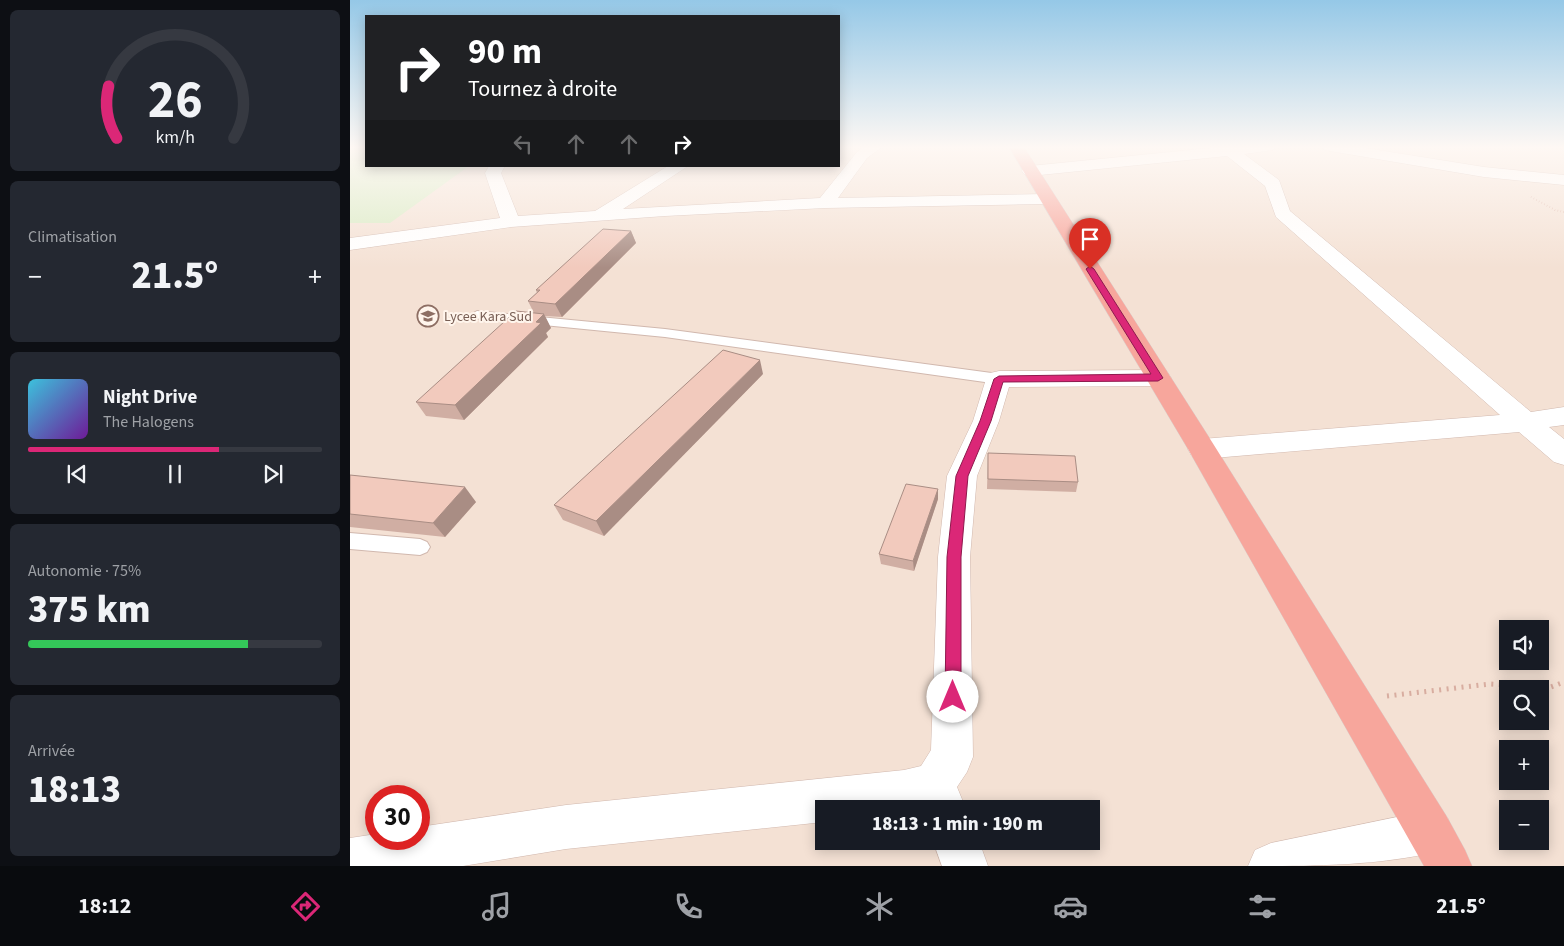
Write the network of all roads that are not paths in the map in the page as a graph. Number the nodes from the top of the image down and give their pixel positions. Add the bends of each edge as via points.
1 (499, 187) edge
2 (645, 187) edge
3 (836, 187) edge
4 (1040, 187) edge
5 (1274, 187) edge
6 (1047, 199) junction
7 (824, 203) junction
8 (599, 216) junction
9 (512, 222) junction
10 (350, 244) edge
11 (477, 316) dead end
12 (1158, 378) junction
13 (999, 379) junction
14 (1564, 416) edge
15 (1525, 422) junction
16 (1202, 449) junction
17 (1564, 456) edge
18 (350, 541) edge
19 (420, 547) dead end
20 (939, 796) edge
21 (1440, 849) edge
22 (959, 850) edge
23 (350, 861) edge
24 (965, 866) edge
25 (1271, 866) edge

1 - 9 street
2 - 8 street
3 - 7 street
4 - 6 highway
5 - 15 street via 1282,212
6 - 7 street
6 - 12 highway
7 - 8 street
8 - 9 street
9 - 10 street
11 - 13 lane via 665,333
12 - 13 street
12 - 16 highway
13 - 20 street via 986,421 962,476 954,557 952,756
14 - 15 street
15 - 16 street
15 - 17 street
16 - 21 highway
18 - 19 lane
20 - 23 street via 904,792 566,827
21 - 25 street
22 - 24 street

